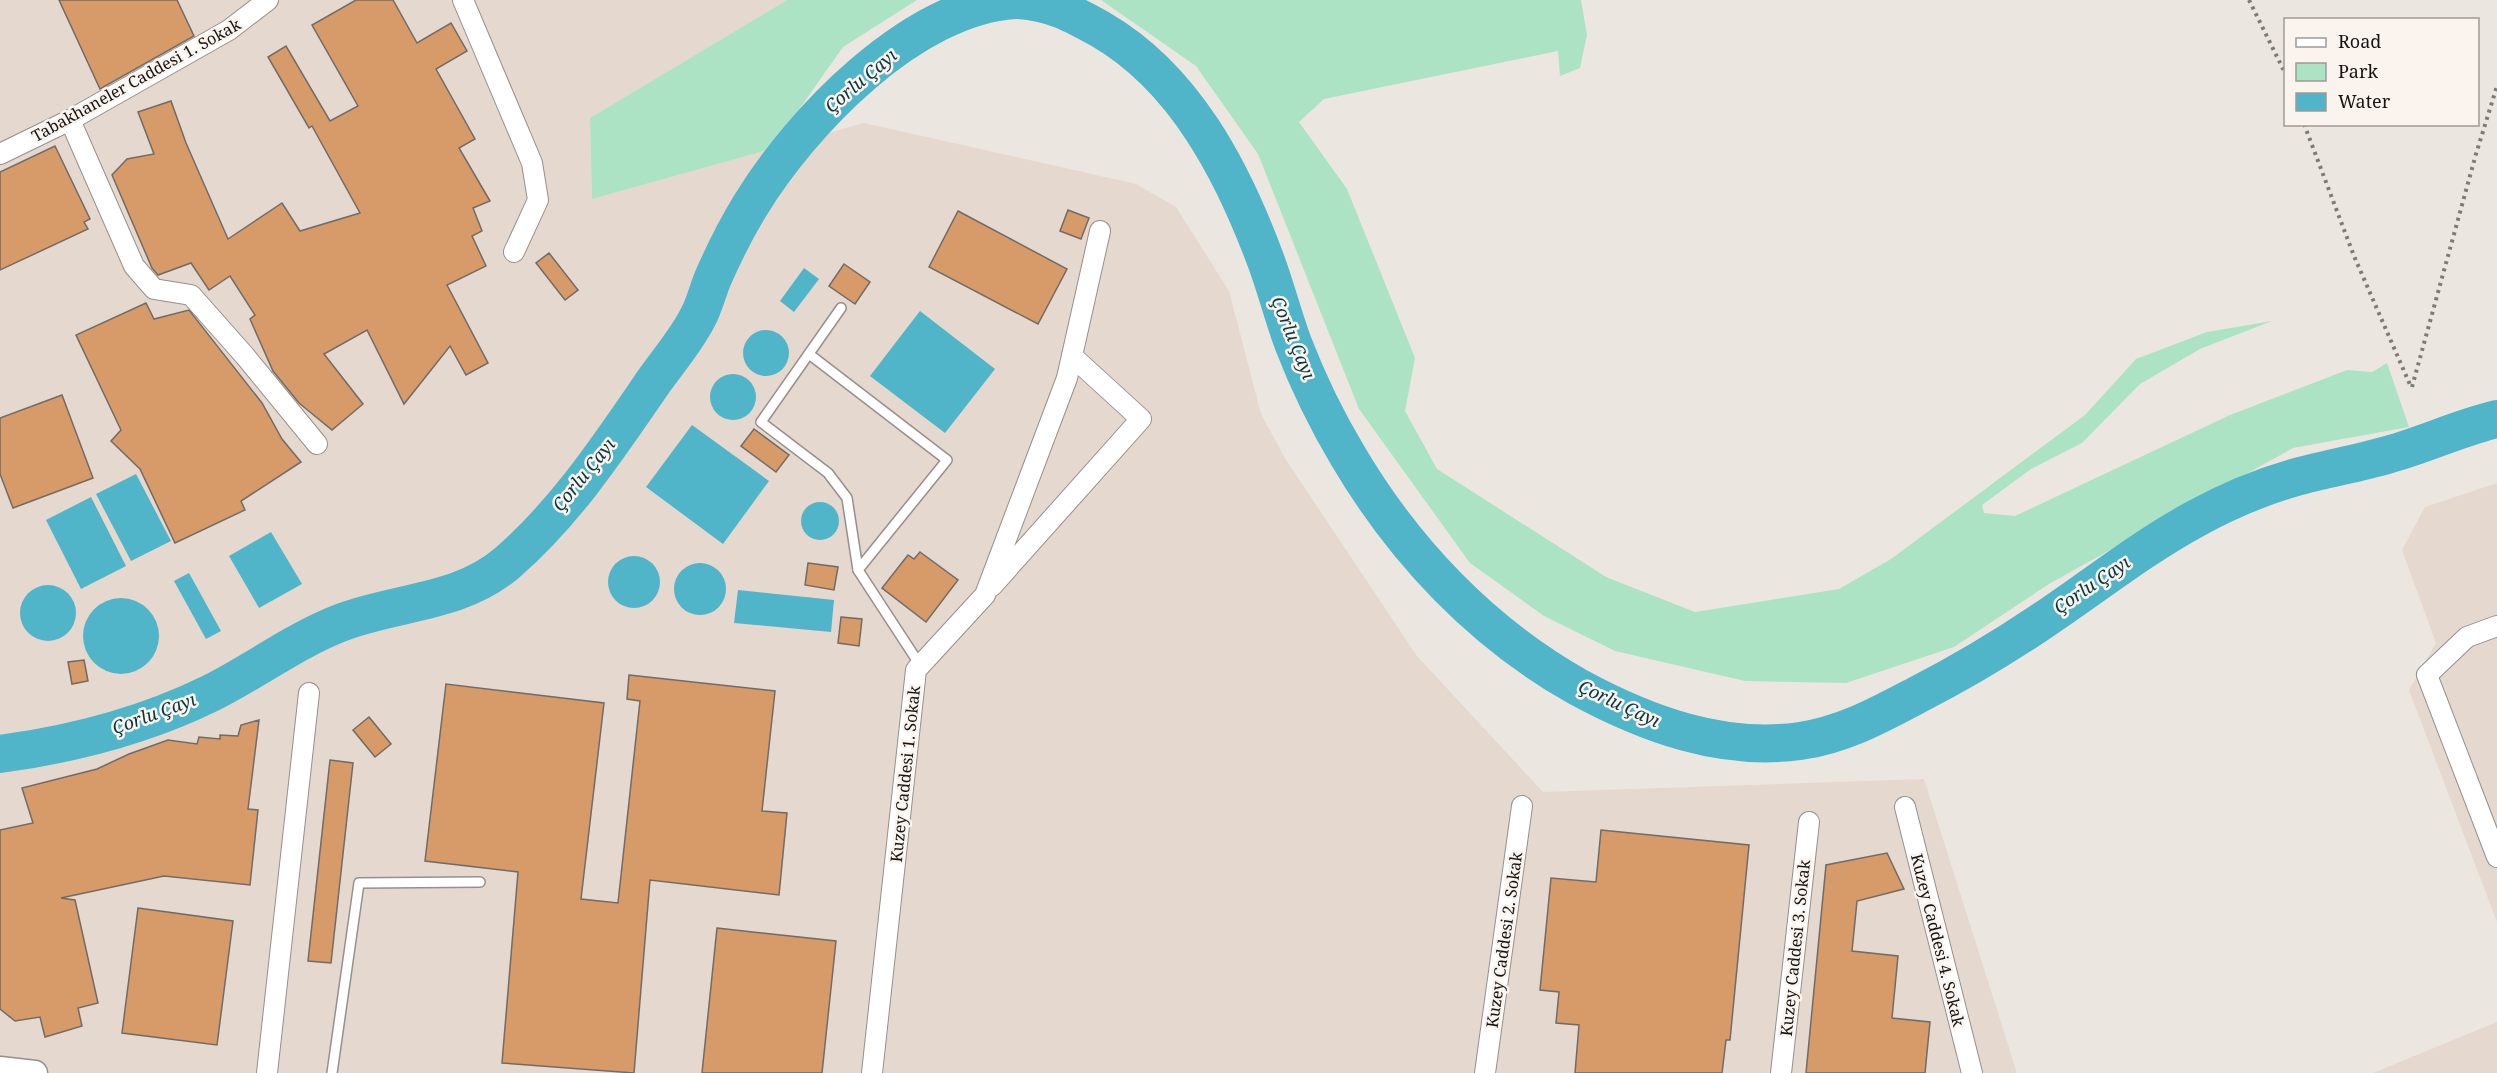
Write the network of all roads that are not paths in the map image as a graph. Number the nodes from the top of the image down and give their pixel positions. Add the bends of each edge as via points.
1 (268, 0) edge
2 (463, 0) edge
3 (70, 120) junction
4 (0, 154) edge
5 (1100, 231) dead end
6 (514, 252) dead end
7 (841, 308) dead end
8 (809, 354) junction
9 (1072, 356) junction
10 (317, 444) dead end
11 (858, 570) junction
12 (985, 595) junction
13 (2497, 626) edge
14 (920, 665) junction
15 (309, 693) dead end
16 (1522, 806) dead end
17 (1905, 807) dead end
18 (1809, 822) dead end
19 (2497, 857) edge
20 (480, 882) dead end
21 (0, 1069) edge
22 (35, 1073) edge
23 (267, 1073) edge
24 (332, 1073) edge
25 (873, 1073) edge
26 (1485, 1073) edge
27 (1781, 1073) edge
28 (1972, 1073) edge

1 - 3 street, Tabakhaneler Caddesi 1. Sokak via 229,30
2 - 6 street via 532,163 538,200
3 - 4 street, Tabakhaneler Caddesi 1. Sokak
3 - 10 street via 134,266 154,289 191,295
5 - 9 street, Kuzey Caddesi 1. Sokak
7 - 8 lane
8 - 11 lane via 761,422 828,473 847,498
8 - 11 lane via 946,460
9 - 12 street, Kuzey Caddesi 1. Sokak
9 - 12 street via 1141,419
11 - 14 lane
12 - 14 street, Kuzey Caddesi 1. Sokak
13 - 19 street via 2467,637 2427,675
14 - 25 street, Kuzey Caddesi 1. Sokak via 916,670
15 - 23 street
16 - 26 street, Kuzey Caddesi 2. Sokak
17 - 28 street, Kuzey Caddesi 4. Sokak
18 - 27 street, Kuzey Caddesi 3. Sokak
20 - 24 lane via 358,883
21 - 22 street

